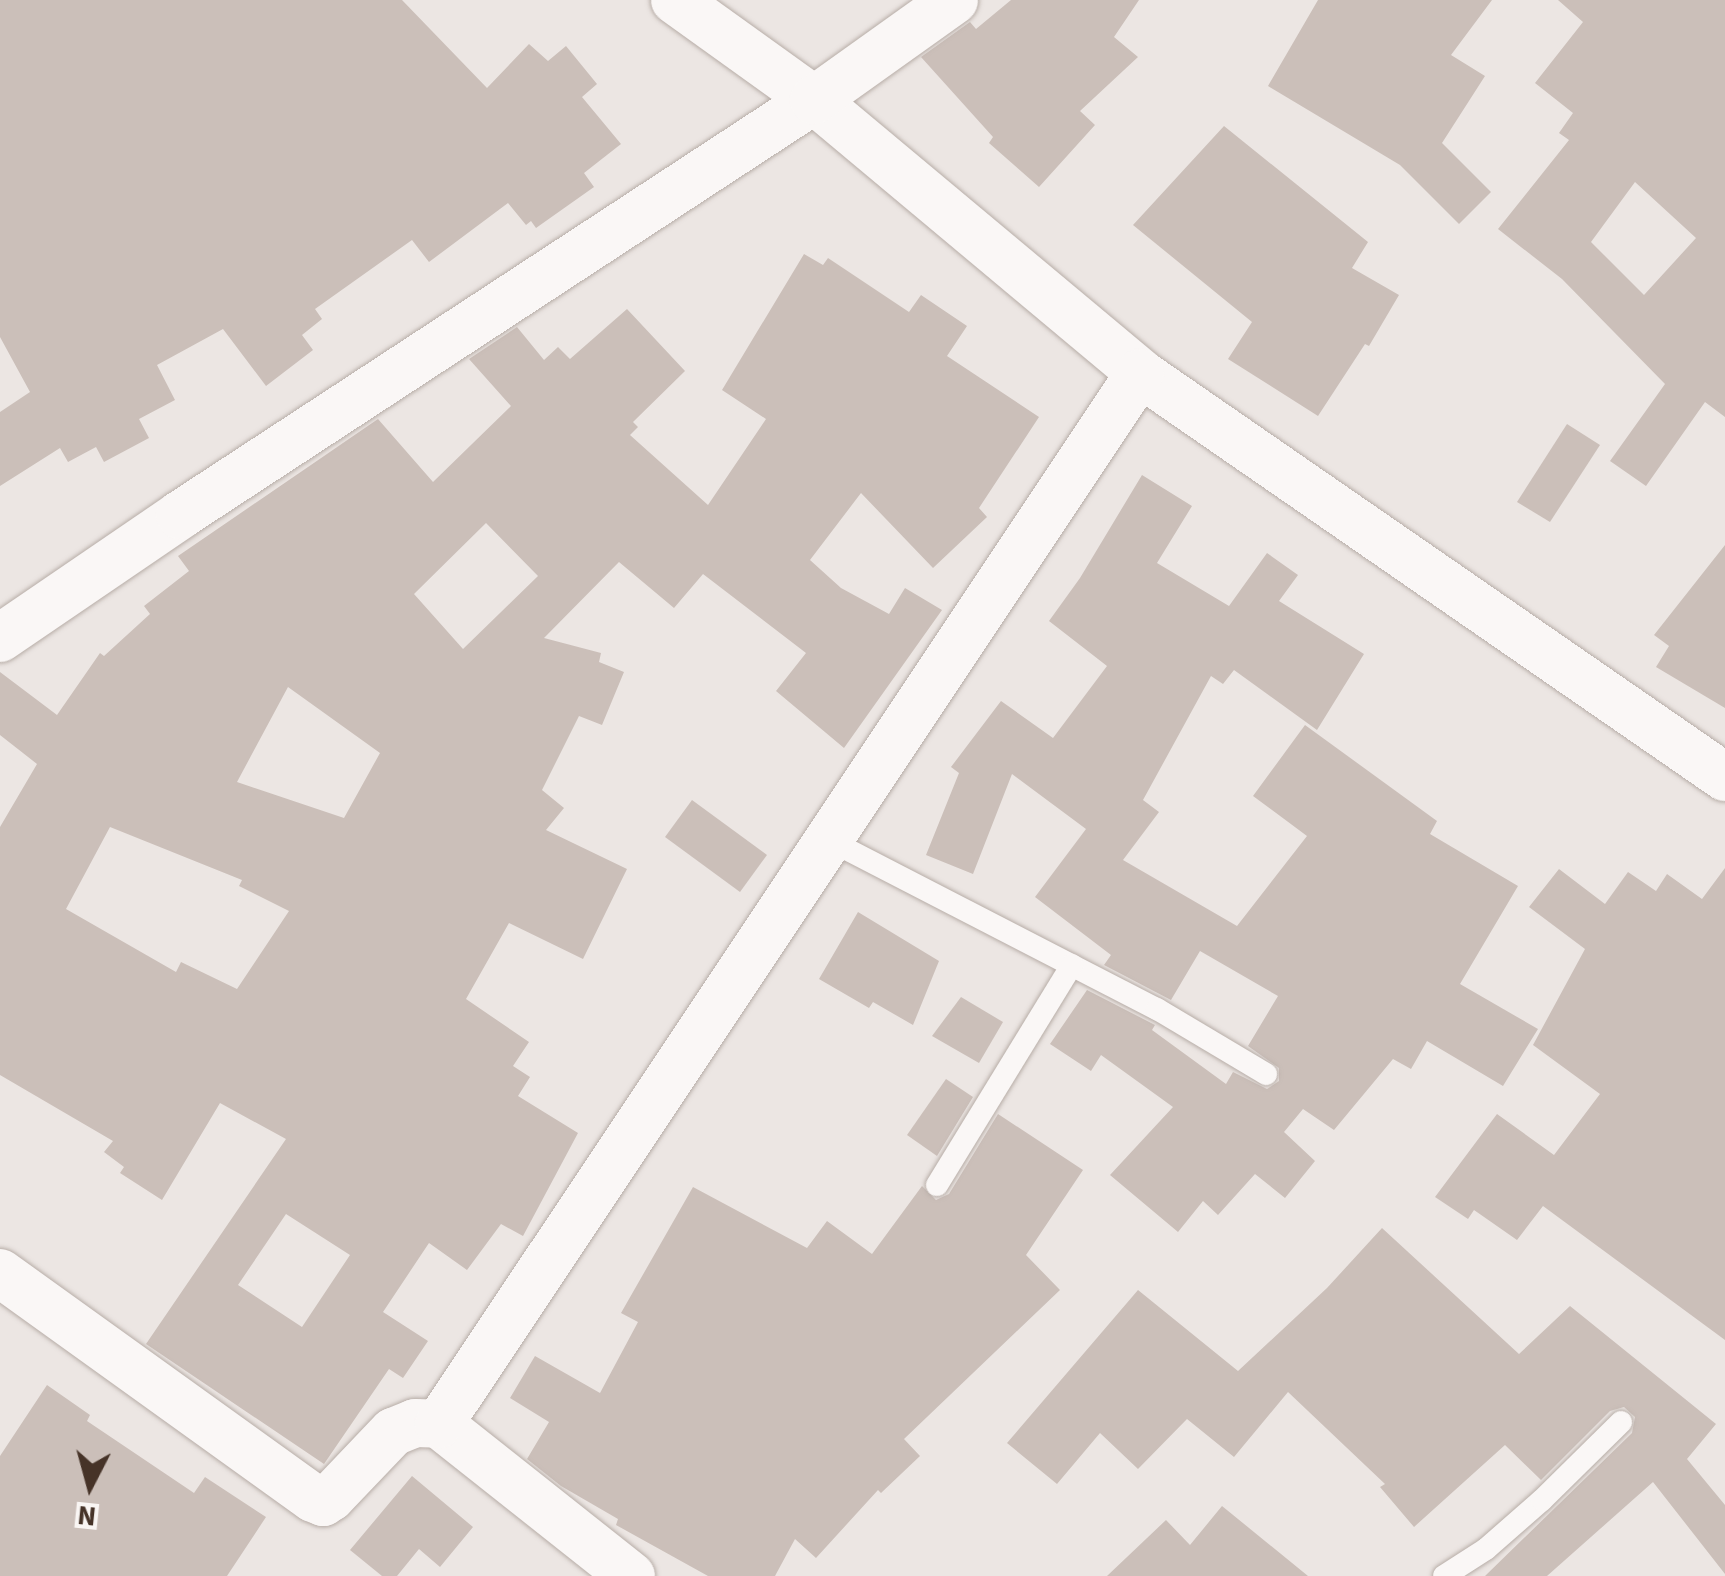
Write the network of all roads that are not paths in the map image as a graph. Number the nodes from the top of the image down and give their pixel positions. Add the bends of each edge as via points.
1 (675, 0) edge
2 (954, 0) edge
3 (814, 100) junction
4 (1140, 373) junction
5 (0, 638) edge
6 (1725, 777) edge
7 (829, 840) junction
8 (1072, 965) junction
9 (1266, 1074) dead end
10 (937, 1185) dead end
11 (0, 1273) edge
12 (1621, 1422) dead end
13 (438, 1424) junction
14 (631, 1576) edge
15 (1444, 1576) edge

1 - 3 street
2 - 3 street
3 - 4 street
3 - 5 street
4 - 6 street
4 - 7 street
7 - 8 lane
7 - 13 street
8 - 9 lane
8 - 10 lane
11 - 13 street via 323,1502 393,1432 415,1422
12 - 15 lane via 1528,1512
13 - 14 street

